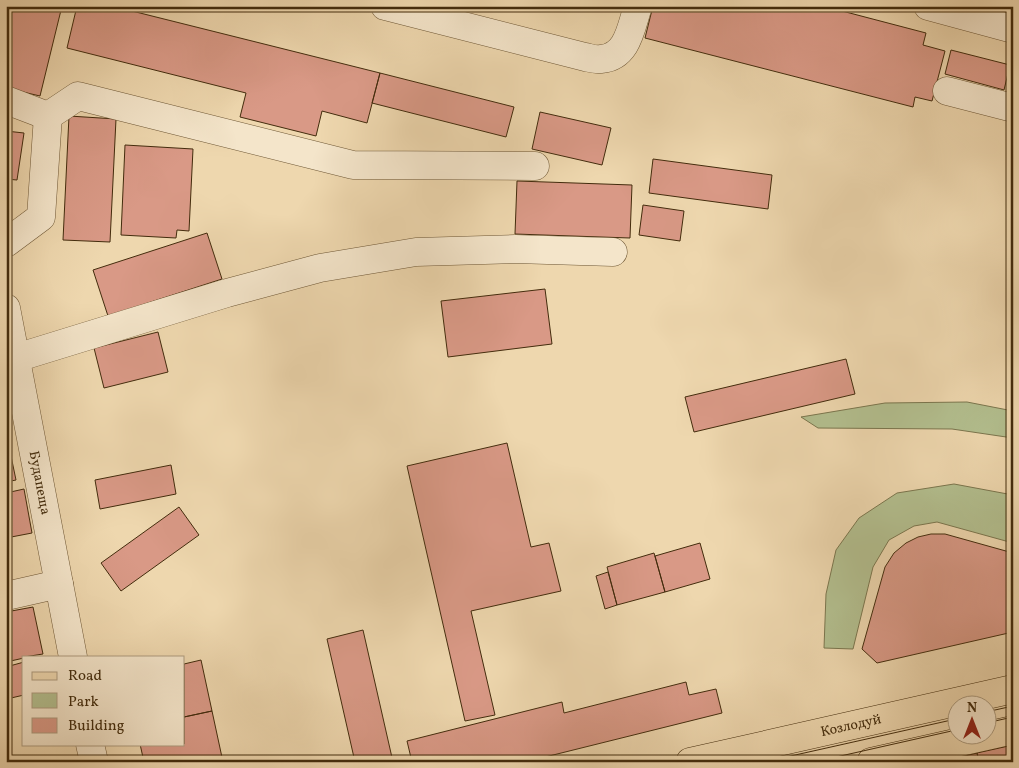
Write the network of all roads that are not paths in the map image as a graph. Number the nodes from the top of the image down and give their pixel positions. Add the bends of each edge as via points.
1 (385, 6) edge
2 (638, 6) edge
3 (928, 6) edge
4 (1013, 29) edge
5 (947, 91) dead end
6 (6, 100) edge
7 (1013, 108) edge
8 (48, 116) junction
9 (535, 166) dead end
10 (6, 243) edge
11 (613, 252) dead end
12 (8, 322) edge
13 (16, 358) junction
14 (59, 584) junction
15 (6, 596) edge
16 (73, 656) edge
17 (1013, 689) edge
18 (1013, 730) edge
19 (90, 746) edge
20 (743, 756) edge
21 (94, 762) edge
22 (690, 762) edge
23 (871, 762) edge

1 - 2 street via 601,59 620,52
3 - 4 street
5 - 7 street
6 - 8 street
8 - 9 street via 78,96 353,165
8 - 10 street via 41,216
11 - 13 street via 516,249 416,252 320,268 226,293
12 - 13 street, Будапеща
13 - 14 street, Будапеща
14 - 15 street
14 - 16 street, Будапеща
17 - 20 main road, Козлодуй
18 - 23 main road
19 - 21 street
20 - 22 main road, Козлодуй

